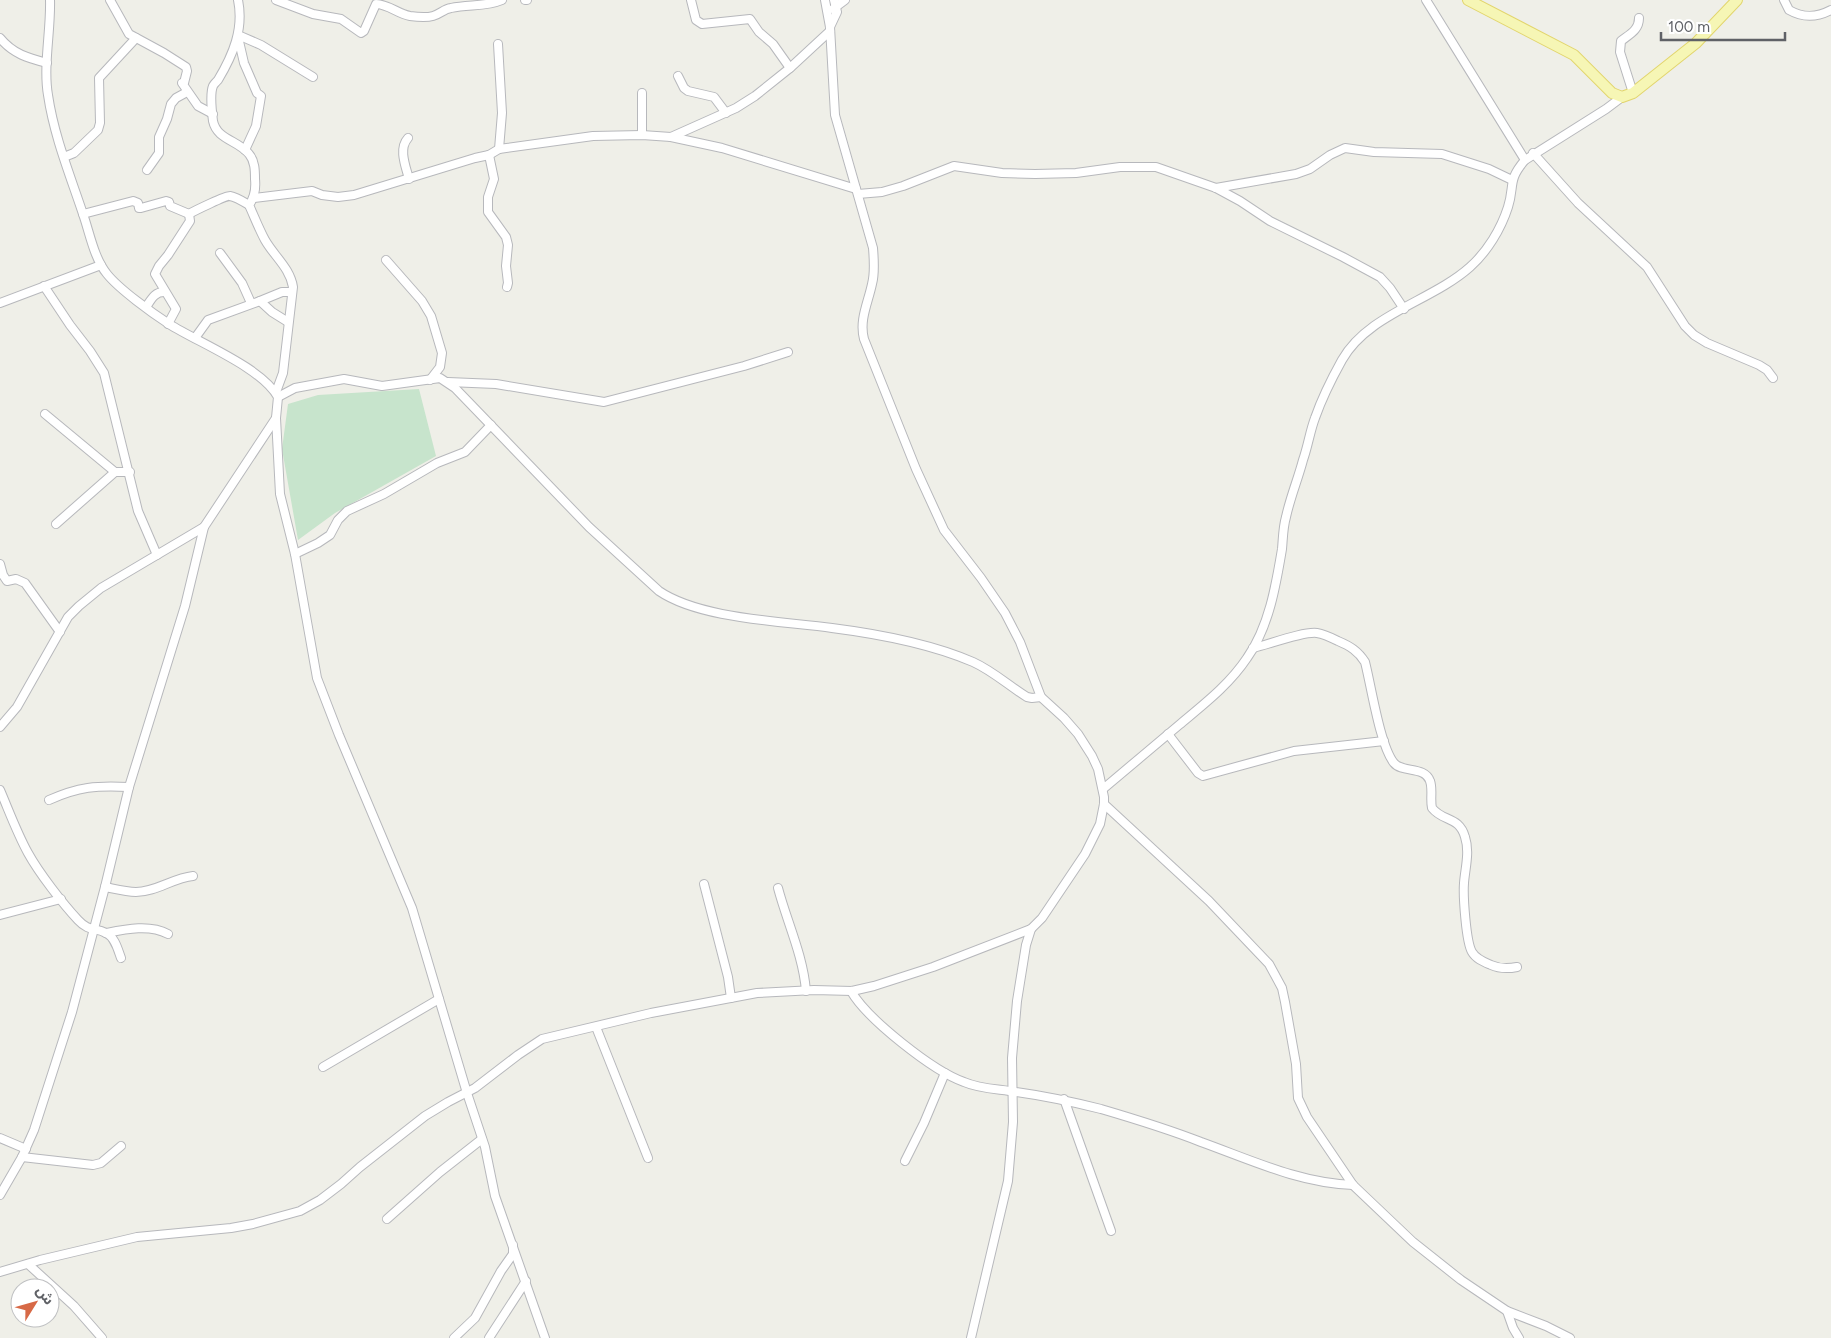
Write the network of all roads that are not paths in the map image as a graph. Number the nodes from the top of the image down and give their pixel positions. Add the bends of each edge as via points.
1 (50, 0) edge
2 (110, 0) edge
3 (238, 0) edge
4 (276, 0) edge
5 (502, 0) edge
6 (691, 0) edge
7 (825, 0) edge
8 (845, 0) edge
9 (1426, 0) edge
10 (1468, 0) edge
11 (1737, 0) edge
12 (1784, 0) edge
13 (835, 4) edge
14 (1831, 10) edge
15 (828, 12) junction
16 (1638, 18) dead end
17 (830, 29) junction
18 (238, 35) junction
19 (0, 38) edge
20 (136, 38) junction
21 (498, 44) dead end
22 (47, 63) junction
23 (790, 68) junction
24 (678, 76) dead end
25 (313, 77) dead end
26 (187, 92) junction
27 (642, 93) dead end
28 (1634, 93) junction
29 (1622, 97) junction
30 (726, 113) junction
31 (213, 114) junction
32 (642, 135) junction
33 (671, 137) junction
34 (408, 138) dead end
35 (499, 149) junction
36 (245, 150) junction
37 (1534, 153) junction
38 (489, 155) junction
39 (64, 158) junction
40 (1525, 160) junction
41 (147, 170) dead end
42 (409, 179) junction
43 (1512, 180) junction
44 (1216, 188) junction
45 (857, 192) junction
46 (251, 201) junction
47 (83, 214) junction
48 (189, 214) junction
49 (220, 253) dead end
50 (386, 260) dead end
51 (101, 265) junction
52 (44, 286) junction
53 (507, 287) dead end
54 (164, 292) junction
55 (292, 292) junction
56 (255, 302) junction
57 (0, 303) edge
58 (146, 307) junction
59 (1404, 309) junction
60 (288, 322) junction
61 (168, 324) junction
62 (195, 338) junction
63 (788, 352) dead end
64 (1774, 378) dead end
65 (430, 380) junction
66 (448, 382) junction
67 (277, 394) junction
68 (45, 414) dead end
69 (276, 418) junction
70 (491, 425) junction
71 (115, 472) junction
72 (130, 472) junction
73 (56, 524) dead end
74 (204, 527) junction
75 (294, 554) junction
76 (157, 555) junction
77 (0, 564) edge
78 (60, 632) junction
79 (1253, 648) junction
80 (1041, 697) junction
81 (0, 725) edge
82 (1168, 734) junction
83 (1384, 741) junction
84 (129, 787) junction
85 (1103, 789) junction
86 (0, 790) edge
87 (49, 800) dead end
88 (1104, 804) junction
89 (193, 876) dead end
90 (704, 884) dead end
91 (105, 887) junction
92 (778, 888) dead end
93 (61, 899) junction
94 (0, 915) edge
95 (1031, 929) junction
96 (93, 930) junction
97 (106, 933) junction
98 (168, 934) dead end
99 (121, 958) dead end
100 (1517, 967) dead end
101 (806, 990) junction
102 (851, 991) junction
103 (439, 998) junction
104 (731, 998) junction
105 (596, 1027) junction
106 (323, 1067) dead end
107 (945, 1073) junction
108 (1013, 1091) junction
109 (467, 1093) junction
110 (1064, 1099) junction
111 (0, 1138) edge
112 (482, 1139) junction
113 (121, 1146) dead end
114 (26, 1149) junction
115 (22, 1157) junction
116 (648, 1158) dead end
117 (905, 1160) dead end
118 (1353, 1185) junction
119 (0, 1195) edge
120 (387, 1219) dead end
121 (1111, 1230) dead end
122 (512, 1241) junction
123 (28, 1264) junction
124 (0, 1272) edge
125 (526, 1281) junction
126 (1507, 1311) junction
127 (102, 1338) edge
128 (454, 1338) edge
129 (489, 1338) edge
130 (545, 1338) edge
131 (971, 1338) edge
132 (1519, 1338) edge
133 (1570, 1338) edge

1 - 22 street
2 - 20 street via 129,34
3 - 18 street
4 - 5 street via 313,14 340,19 361,33 376,4 406,16 420,17 433,16 453,7 494,4
6 - 23 street via 696,20 702,24 750,19
7 - 15 street
8 - 13 street
9 - 40 street
10 - 29 main road via 1574,55 1612,93
11 - 28 main road via 1696,44
12 - 14 street via 1789,10 1801,16 1816,16
13 - 15 street
13 - 17 street via 836,17
15 - 17 street
16 - 28 street via 1639,25 1634,32 1621,41 1620,52
17 - 23 street
17 - 45 street via 836,116
18 - 25 street via 261,45
18 - 31 street via 213,86
18 - 36 street via 244,63 261,96 256,126
19 - 22 street via 22,56
20 - 26 street via 186,67 182,84
20 - 39 street via 99,78 100,122 97,133
21 - 35 street via 502,113
22 - 39 street via 48,95
23 - 30 street via 755,96
24 - 30 street via 688,91 714,96
26 - 31 street via 198,106
26 - 41 street via 171,104 159,137 159,153
27 - 32 street
28 - 29 main road
29 - 37 street
30 - 33 street
31 - 36 street via 216,130
32 - 33 street
32 - 35 street via 593,136
33 - 45 street via 722,148
34 - 42 street via 403,151
35 - 38 street
36 - 46 street via 254,166 256,184
37 - 40 street
37 - 64 street via 1578,203 1647,267 1694,335 1707,344 1760,365
38 - 42 street
38 - 53 street via 494,179 488,197 488,212 506,237 509,251
39 - 47 street
40 - 43 street
42 - 46 street via 354,195 338,196 312,191
43 - 44 street via 1442,154 1345,148 1296,174
43 - 59 street via 1507,209 1485,251 1470,268
44 - 45 street via 1156,167 1035,174 954,166 882,192
44 - 59 street via 1270,221 1380,278
45 - 80 street via 873,248 874,266 861,326 864,339 933,510 952,543 1005,613
46 - 48 street via 225,197
46 - 55 street via 264,239 288,271
47 - 48 street via 133,201 139,208 169,202 170,206
47 - 51 street
48 - 54 street via 190,222 155,274
49 - 56 street
50 - 65 street via 422,300 430,316 442,353 440,367
51 - 52 street
51 - 58 street via 115,283
52 - 57 street
52 - 72 street via 104,373
54 - 58 street via 154,296
54 - 61 street via 176,309
55 - 56 street via 282,292
55 - 60 street
56 - 60 street
56 - 62 street via 208,320
58 - 61 street
59 - 79 street via 1370,329 1350,347 1322,401 1285,518 1277,581
60 - 67 street via 283,373
61 - 62 street
62 - 67 street via 249,370
63 - 66 street via 604,402 496,384
65 - 66 street via 440,378
65 - 67 street via 382,386 344,379
66 - 70 street
67 - 69 street
68 - 71 street
69 - 74 street
69 - 75 street via 278,482
70 - 75 street via 465,452 437,463 347,512 330,535
70 - 80 street via 589,527 671,599 738,616 892,638 935,649 981,666 1027,697
71 - 72 street
71 - 73 street
72 - 76 street via 138,511
74 - 76 street
74 - 84 street via 185,606
75 - 103 street via 317,678 412,908
76 - 78 street via 101,588 78,606
77 - 78 street via 7,581 25,582
78 - 81 street via 18,707
79 - 82 street via 1221,690
79 - 83 street via 1316,633 1354,648 1365,662
80 - 85 street via 1085,744 1098,769
82 - 83 street via 1203,776 1294,751
82 - 85 street
83 - 100 street via 1397,766 1418,771 1428,778 1432,808 1458,824 1466,838 1463,896 1472,953 1497,968
84 - 87 street via 87,787
84 - 91 street
85 - 88 street
86 - 93 street via 29,855
88 - 95 street via 1096,834 1085,854 1050,907
88 - 118 street via 1209,901 1270,964 1285,1002 1296,1064 1298,1098
89 - 91 street via 139,892
90 - 104 street
91 - 96 street
92 - 101 street via 803,967
93 - 94 street
93 - 96 street via 79,922
95 - 102 street via 925,970
95 - 108 street via 1016,1001
96 - 97 street
96 - 114 street via 72,1012
97 - 98 street via 160,929
97 - 99 street via 114,940
101 - 102 street
101 - 104 street
102 - 107 street via 871,1016
103 - 106 street
103 - 109 street
104 - 105 street
105 - 109 street via 542,1040
105 - 116 street
107 - 108 street via 979,1087
107 - 117 street
108 - 110 street
108 - 131 street via 1008,1181
109 - 112 street
109 - 123 street via 425,1116 320,1200 300,1211 230,1228 137,1236
110 - 118 street via 1202,1142 1276,1171
110 - 121 street
111 - 114 street
112 - 120 street
112 - 122 street via 495,1196
113 - 115 street via 93,1165
114 - 115 street
115 - 119 street
118 - 126 street via 1442,1266
122 - 125 street
122 - 128 street via 512,1254 475,1318
123 - 124 street
123 - 127 street via 74,1306
125 - 129 street
125 - 130 street
126 - 132 street
126 - 133 street

